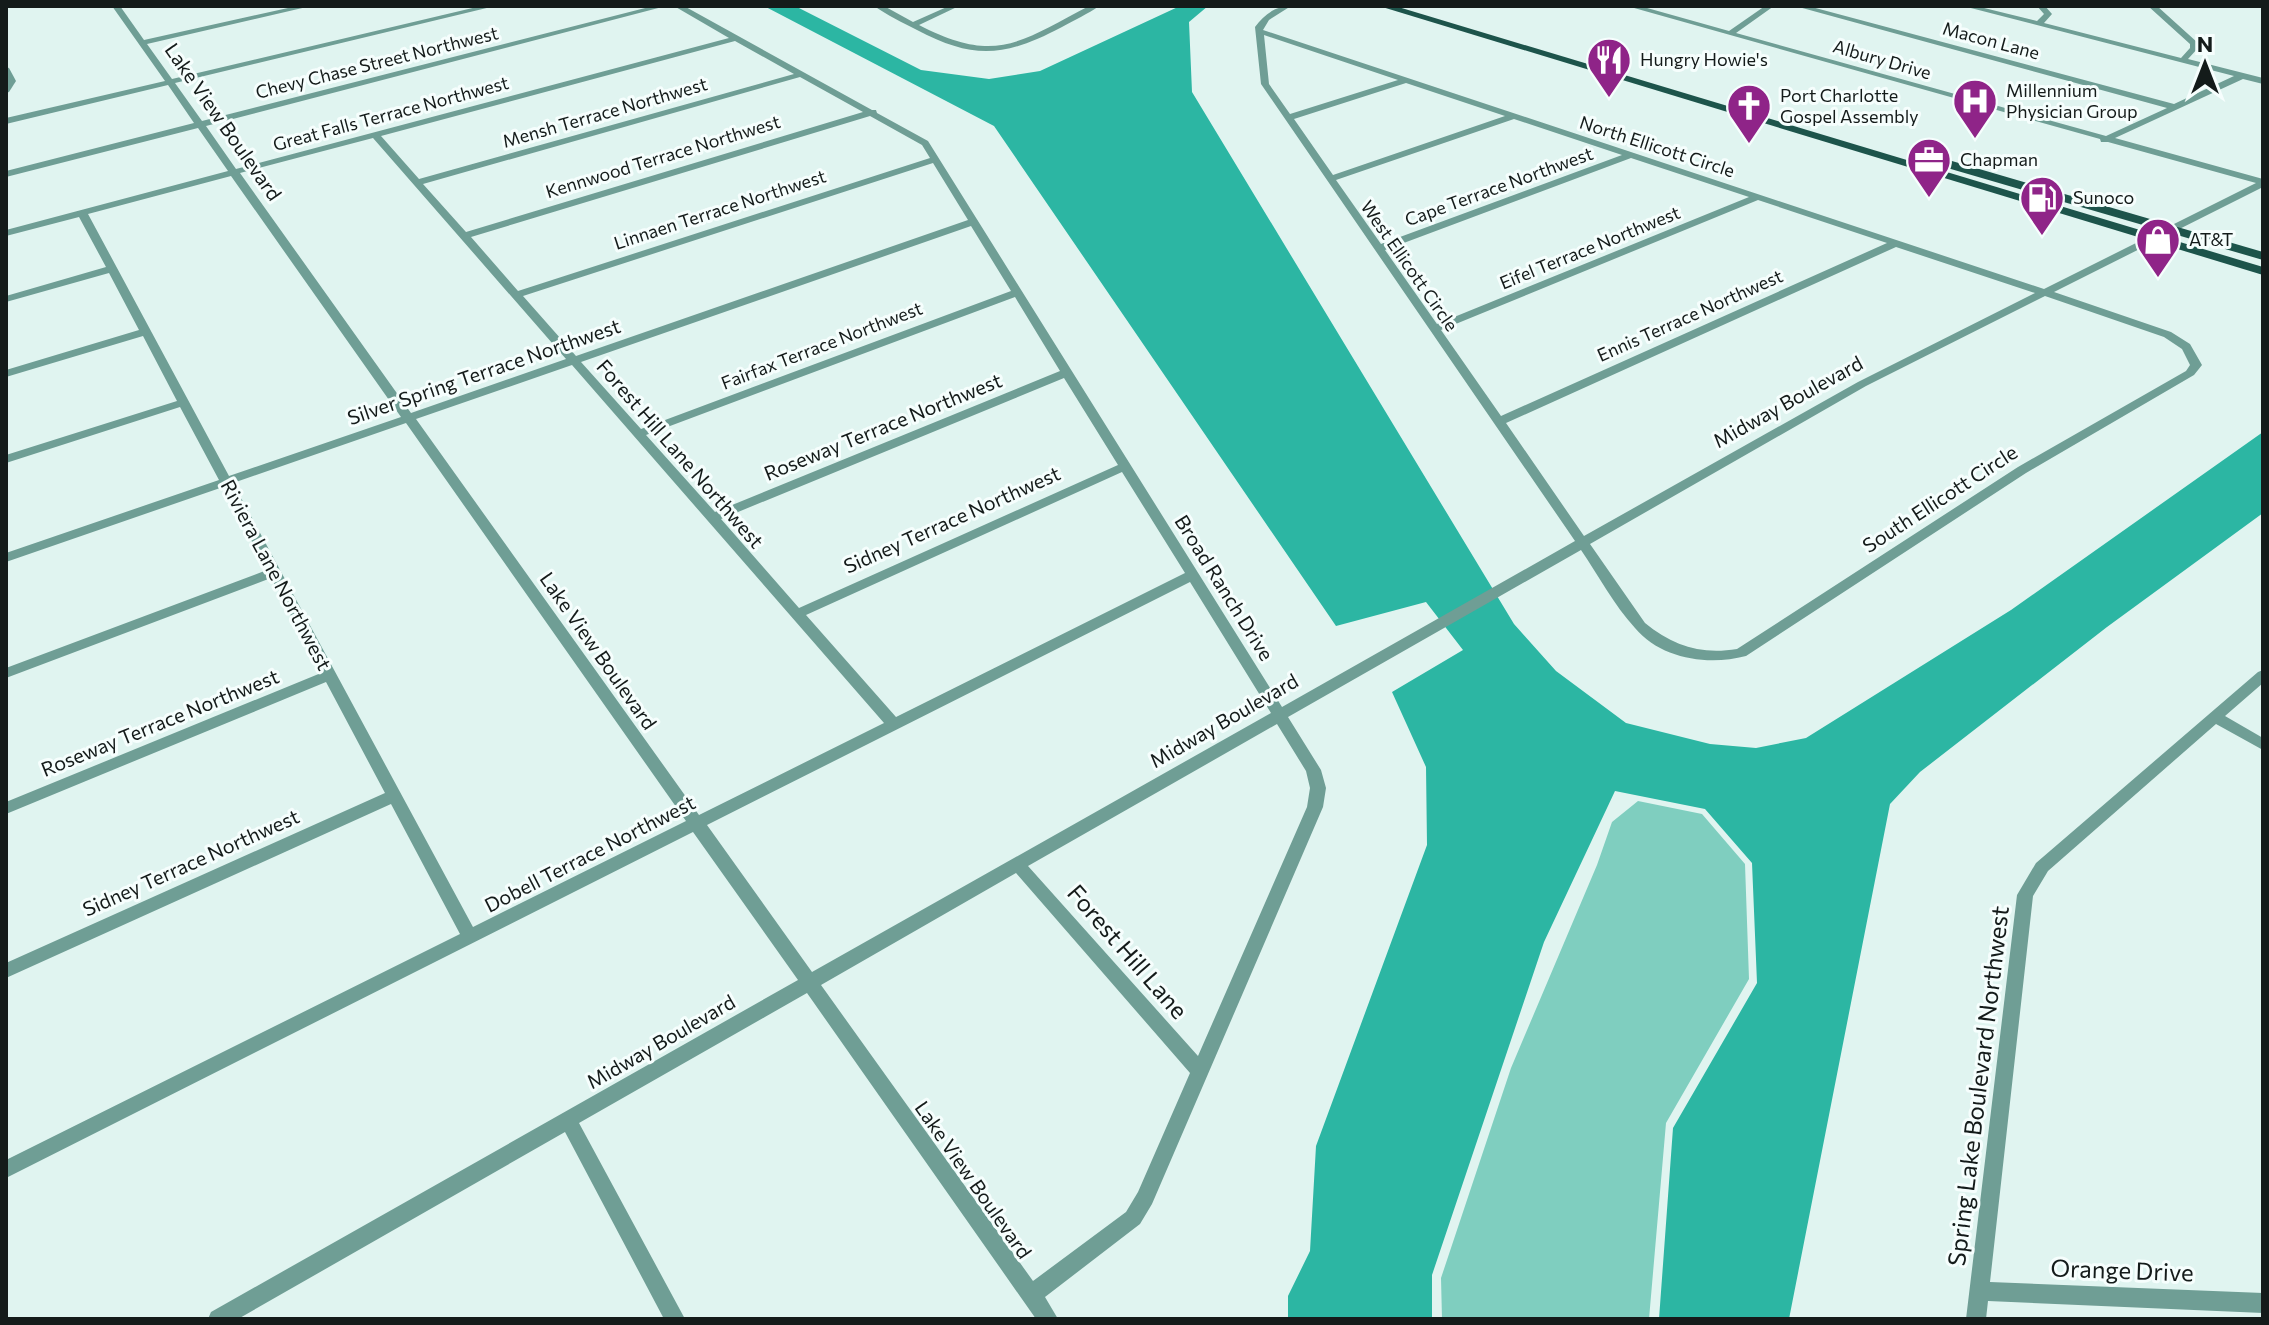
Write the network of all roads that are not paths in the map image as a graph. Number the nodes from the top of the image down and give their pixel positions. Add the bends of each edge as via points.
1 (119, 6) edge
2 (307, 6) edge
3 (491, 6) edge
4 (662, 6) edge
5 (678, 6) edge
6 (878, 6) edge
7 (955, 6) edge
8 (1095, 6) edge
9 (1287, 6) edge
10 (1384, 6) edge
11 (1421, 6) edge
12 (1631, 6) edge
13 (1770, 6) edge
14 (1799, 6) edge
15 (1967, 6) edge
16 (2041, 6) edge
17 (2152, 6) edge
18 (915, 24) junction
19 (2039, 24) junction
20 (1259, 31) junction
21 (1729, 34) junction
22 (737, 38) junction
23 (143, 43) junction
24 (2182, 61) junction
25 (6, 70) edge
26 (802, 74) junction
27 (2242, 76) junction
28 (1407, 80) junction
29 (2263, 81) edge
30 (171, 82) junction
31 (6, 90) edge
32 (2175, 107) junction
33 (873, 112) junction
34 (1514, 116) junction
35 (1287, 118) junction
36 (6, 121) edge
37 (201, 125) junction
38 (375, 135) junction
39 (2104, 140) junction
40 (1631, 155) junction
41 (936, 159) junction
42 (234, 172) junction
43 (6, 174) edge
44 (1330, 179) junction
45 (2263, 182) edge
46 (417, 183) junction
47 (1758, 197) junction
48 (82, 213) junction
49 (975, 221) junction
50 (2169, 229) junction
51 (6, 233) edge
52 (464, 236) junction
53 (2151, 238) junction
54 (1896, 243) junction
55 (1378, 249) junction
56 (2263, 256) edge
57 (112, 269) junction
58 (2263, 271) edge
59 (1018, 292) junction
60 (2045, 292) junction
61 (516, 295) junction
62 (6, 299) edge
63 (1434, 329) junction
64 (146, 332) junction
65 (574, 360) junction
66 (1068, 372) junction
67 (6, 374) edge
68 (184, 402) junction
69 (408, 418) junction
70 (1498, 422) junction
71 (639, 434) junction
72 (6, 459) edge
73 (1125, 466) junction
74 (226, 481) junction
75 (712, 518) junction
76 (1582, 543) junction
77 (6, 558) edge
78 (274, 572) junction
79 (1192, 575) junction
80 (797, 614) junction
81 (6, 673) edge
82 (330, 675) junction
83 (2263, 675) edge
84 (1279, 715) junction
85 (2215, 717) junction
86 (894, 724) junction
87 (2263, 745) edge
88 (394, 796) junction
89 (6, 808) edge
90 (695, 824) junction
91 (1017, 864) junction
92 (470, 937) junction
93 (6, 971) edge
94 (808, 983) junction
95 (1200, 1071) junction
96 (568, 1120) junction
97 (6, 1169) edge
98 (1979, 1291) junction
99 (1031, 1295) junction
100 (2263, 1303) edge
101 (218, 1319) edge
102 (675, 1319) edge
103 (1048, 1319) edge
104 (1976, 1319) edge

1 - 23 street, Lake View Boulevard
2 - 23 street
3 - 30 street
4 - 37 street, Chevy Chase Street Northwest
5 - 22 street, Broad Ranch Drive
6 - 18 street
7 - 18 street
8 - 18 street via 997,49 960,46
9 - 20 street via 1261,22
10 - 53 main road
11 - 50 main road
12 - 21 street, Albury Drive
13 - 21 street
14 - 32 street, Macon Lane
15 - 19 street
16 - 19 street via 2048,14
17 - 24 street via 2194,43
19 - 24 street
20 - 28 street, North Ellicott Circle
20 - 35 street, West Ellicott Circle via 1265,84
21 - 39 street, Albury Drive
22 - 26 street, Broad Ranch Drive
22 - 38 street, Great Falls Terrace Northwest
23 - 30 street, Lake View Boulevard
24 - 27 street
25 - 31 street via 12,81
26 - 33 street, Broad Ranch Drive
26 - 46 street, Mensh Terrace Northwest
27 - 29 street
27 - 32 street
28 - 34 street, North Ellicott Circle
28 - 35 street
30 - 36 street
30 - 37 street, Lake View Boulevard
32 - 39 street
33 - 41 street, Broad Ranch Drive via 925,143
33 - 52 street, Kennwood Terrace Northwest
34 - 40 street, North Ellicott Circle
34 - 44 street
35 - 44 street, West Ellicott Circle
37 - 42 street, Lake View Boulevard
37 - 43 street, Chevy Chase Street Northwest
38 - 42 street, Great Falls Terrace Northwest
38 - 46 street, Forest Hill Lane Northwest
39 - 45 street, Albury Drive
40 - 47 street, North Ellicott Circle
40 - 55 street, Cape Terrace Northwest
41 - 49 street, Broad Ranch Drive
41 - 61 street, Linnaen Terrace Northwest
42 - 48 street, Great Falls Terrace Northwest
42 - 69 street, Lake View Boulevard
44 - 55 street, West Ellicott Circle
45 - 50 street, Midway Boulevard
46 - 52 street, Forest Hill Lane Northwest
47 - 54 street, North Ellicott Circle
47 - 63 street, Eifel Terrace Northwest
48 - 51 street, Great Falls Terrace Northwest
48 - 57 street, Riviera Lane Northwest
49 - 59 street, Broad Ranch Drive
49 - 65 street, Silver Spring Terrace Northwest
50 - 53 street, Midway Boulevard
50 - 56 main road
52 - 61 street, Forest Hill Lane Northwest
53 - 58 main road
53 - 60 street, Midway Boulevard
54 - 60 street, North Ellicott Circle
54 - 70 street, Ennis Terrace Northwest
55 - 63 street, West Ellicott Circle
57 - 62 street
57 - 64 street, Riviera Lane Northwest
59 - 66 street, Broad Ranch Drive
59 - 71 street, Fairfax Terrace Northwest
60 - 76 street, Midway Boulevard via 1862,384
60 - 76 street, South Ellicott Circle via 2172,336 2194,356 2196,365 2022,470 1741,653 1697,657 1654,640
61 - 65 street, Forest Hill Lane Northwest
63 - 70 street, West Ellicott Circle
64 - 67 street
64 - 68 street, Riviera Lane Northwest
65 - 69 street, Silver Spring Terrace Northwest
65 - 71 street, Forest Hill Lane Northwest
66 - 73 street, Broad Ranch Drive
66 - 75 street, Roseway Terrace Northwest
68 - 72 street
68 - 74 street, Riviera Lane Northwest
69 - 74 street, Silver Spring Terrace Northwest
69 - 90 street, Lake View Boulevard
70 - 76 street, West Ellicott Circle
71 - 75 street, Forest Hill Lane Northwest
73 - 79 street, Broad Ranch Drive
73 - 80 street, Sidney Terrace Northwest
74 - 77 street, Silver Spring Terrace Northwest
74 - 78 street, Riviera Lane Northwest
75 - 80 street, Forest Hill Lane Northwest
76 - 84 street, Midway Boulevard
78 - 81 street
78 - 82 street, Riviera Lane Northwest
79 - 84 street, Broad Ranch Drive
79 - 86 street, Dobell Terrace Northwest
80 - 86 street, Forest Hill Lane Northwest
82 - 88 street, Riviera Lane Northwest
82 - 89 street, Roseway Terrace Northwest
83 - 85 street, Spring Lake Boulevard Northwest
84 - 91 street, Midway Boulevard
84 - 95 street, Broad Ranch Drive via 1313,770 1318,788 1315,807
85 - 87 street
85 - 98 street, Spring Lake Boulevard Northwest via 2042,867 2025,895
86 - 90 street, Dobell Terrace Northwest
88 - 92 street, Riviera Lane Northwest
88 - 93 street, Sidney Terrace Northwest
90 - 92 street, Dobell Terrace Northwest
90 - 94 street, Lake View Boulevard
91 - 94 street, Midway Boulevard
91 - 95 street, Forest Hill Lane
92 - 97 street, Dobell Terrace Northwest
94 - 96 street, Midway Boulevard
94 - 99 street, Lake View Boulevard
95 - 99 street, Broad Ranch Drive via 1133,1218
96 - 101 street, Midway Boulevard
96 - 102 street
98 - 100 street, Orange Drive
98 - 104 street, Spring Lake Boulevard Northwest
99 - 103 street, Lake View Boulevard

